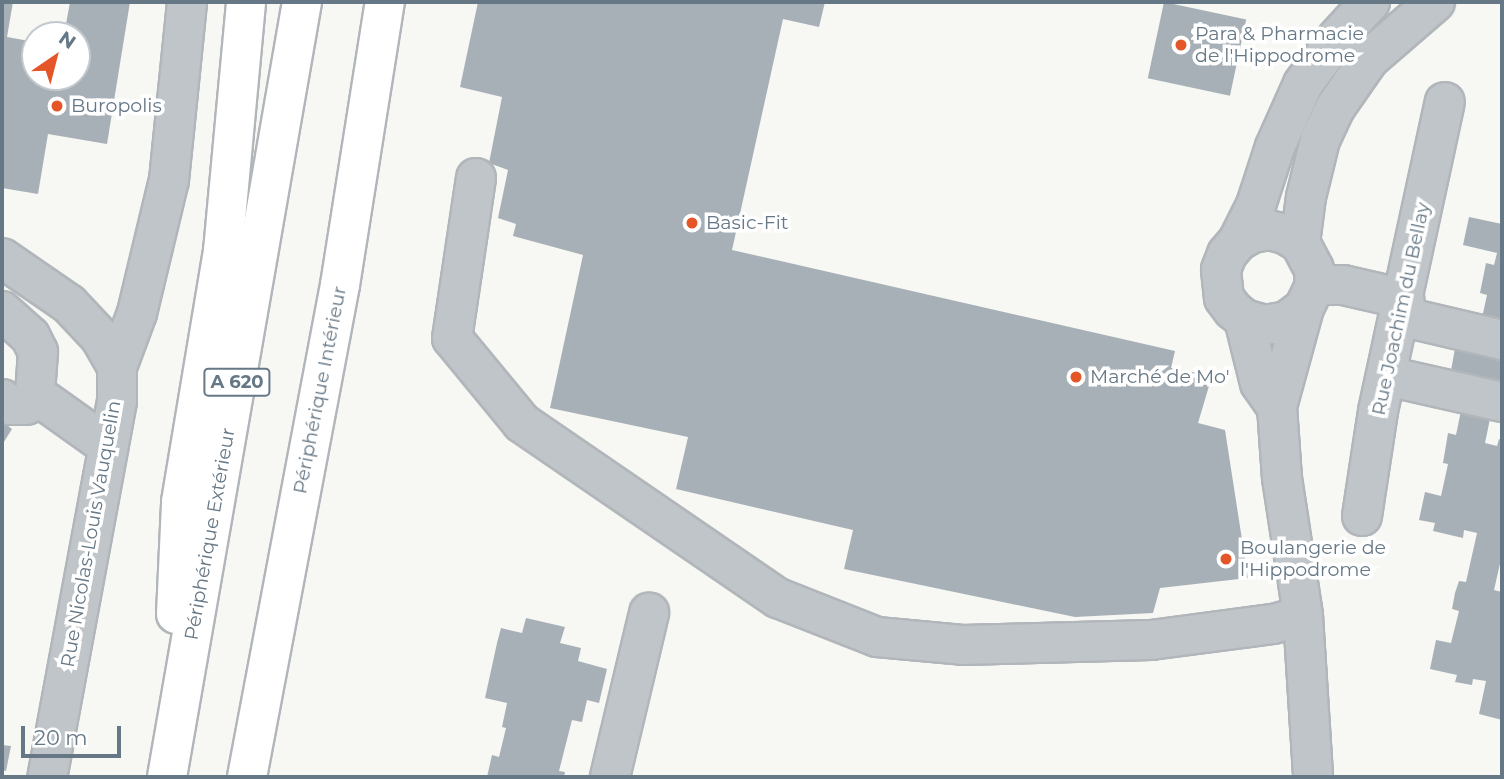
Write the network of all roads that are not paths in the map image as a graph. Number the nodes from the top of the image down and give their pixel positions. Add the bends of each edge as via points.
1 (187, 2) edge
2 (246, 2) edge
3 (302, 2) edge
4 (385, 2) edge
5 (409, 2) edge
6 (1370, 2) edge
7 (1435, 2) edge
8 (1445, 102) dead end
9 (476, 178) dead end
10 (1238, 241) junction
11 (1300, 243) junction
12 (2, 258) edge
13 (340, 285) junction
14 (1309, 297) junction
15 (1402, 308) junction
16 (2, 312) edge
17 (1244, 319) junction
18 (1502, 340) edge
19 (117, 367) junction
20 (1387, 376) junction
21 (19, 396) edge
22 (1502, 402) edge
23 (1277, 407) junction
24 (108, 446) junction
25 (1362, 516) dead end
26 (649, 613) dead end
27 (1303, 616) junction
28 (168, 769) edge
29 (47, 777) edge
30 (247, 777) edge
31 (610, 777) edge
32 (1313, 777) edge

1 - 19 street via 169,180 137,313
2 - 28 highway via 223,251 181,502
3 - 28 highway, Périphérique Extérieur / A 620
4 - 13 highway, Périphérique Intérieur
5 - 13 highway
6 - 10 street via 1303,84
7 - 11 street via 1369,59 1335,108 1312,169
8 - 15 street, Rue Joachim du Bellay
9 - 27 street via 452,338 522,423 778,598 877,637 963,645 1152,640
10 - 11 street via 1269,230
10 - 17 street via 1227,254 1220,284 1224,298
11 - 14 street via 1314,269
12 - 19 street via 69,303 100,337
13 - 30 highway, Périphérique Intérieur
14 - 15 street via 1343,285
14 - 17 street via 1287,321 1265,325
14 - 23 street
15 - 18 street
15 - 20 street, Rue Joachim du Bellay
16 - 21 street via 30,336 38,352
17 - 23 street via 1260,383
19 - 24 street, Rue Nicolas-Louis Vauquelin via 117,401
20 - 22 street
20 - 25 street, Rue Joachim du Bellay
21 - 24 street
23 - 27 street via 1282,478
24 - 29 street, Rue Nicolas-Louis Vauquelin
26 - 31 street
27 - 32 street

